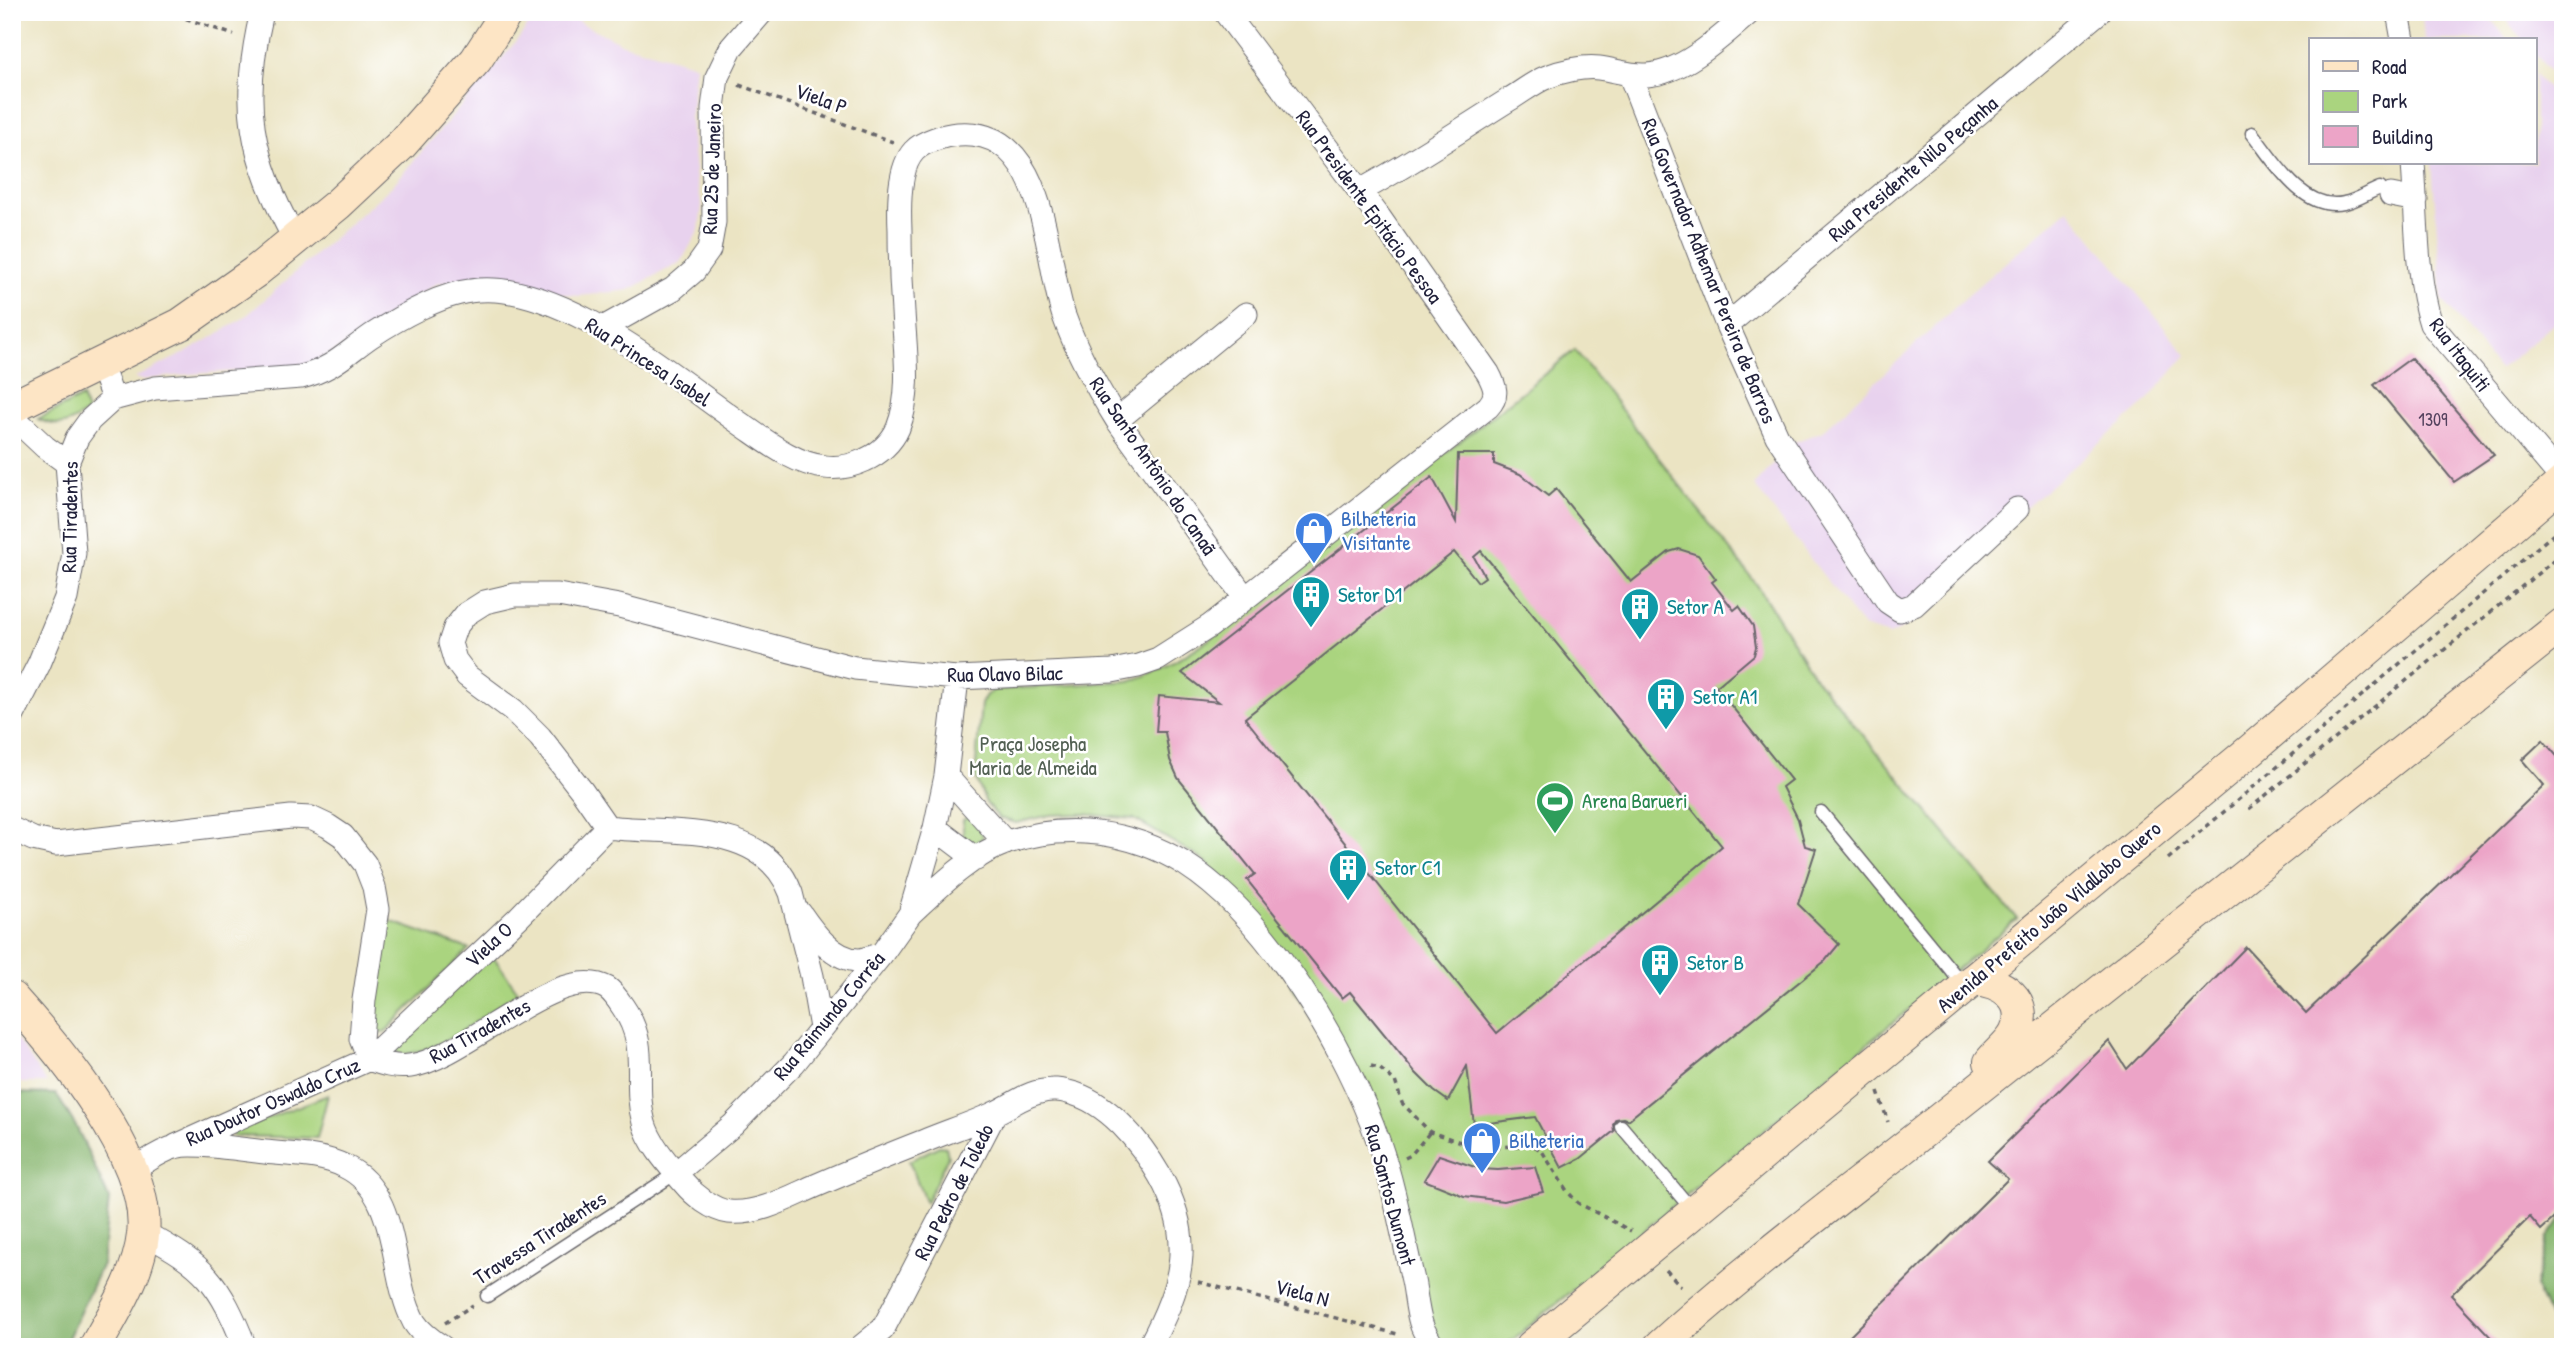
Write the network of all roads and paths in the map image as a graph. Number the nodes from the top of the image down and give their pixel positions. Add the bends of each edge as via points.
1 (167, 12) edge
2 (262, 12) edge
3 (508, 12) edge
4 (762, 12) edge
5 (1225, 12) edge
6 (1750, 12) edge
7 (2099, 12) edge
8 (2398, 12) edge
9 (2403, 38) edge
10 (256, 42) junction
11 (1630, 75) junction
12 (717, 77) junction
13 (2252, 133) dead end
14 (914, 150) junction
15 (2413, 164) edge
16 (1360, 191) junction
17 (2386, 192) joint
18 (2416, 200) junction
19 (294, 238) junction
20 (1246, 314) dead end
21 (1727, 325) junction
22 (603, 328) junction
23 (101, 365) junction
24 (113, 399) junction
25 (12, 407) edge
26 (1488, 407) joint
27 (12, 416) edge
28 (1117, 420) junction
29 (67, 463) junction
30 (2563, 481) edge
31 (2017, 509) dead end
32 (2563, 526) edge
33 (2563, 554) edge
34 (1245, 598) junction
35 (2563, 624) edge
36 (957, 678) junction
37 (12, 717) edge
38 (946, 776) junction
39 (2249, 809) dead end
40 (1821, 812) dead end
41 (607, 827) junction
42 (935, 828) junction
43 (12, 829) edge
44 (1006, 843) junction
45 (976, 859) junction
46 (2168, 859) dead end
47 (794, 905) junction
48 (910, 914) junction
49 (881, 955) junction
50 (1969, 983) junction
51 (12, 998) edge
52 (821, 1028) junction
53 (369, 1059) junction
54 (1350, 1074) junction
55 (1876, 1085) dead end
56 (1981, 1086) junction
57 (995, 1114) junction
58 (1888, 1122) dead end
59 (1620, 1126) dead end
60 (1430, 1132) junction
61 (176, 1146) junction
62 (1411, 1155) dead end
63 (132, 1170) junction
64 (676, 1173) junction
65 (1695, 1212) junction
66 (144, 1233) junction
67 (1658, 1260) junction
68 (1179, 1277) junction
69 (1681, 1286) dead end
70 (487, 1296) joint
71 (886, 1338) edge
72 (1422, 1339) edge
73 (433, 1341) edge
74 (95, 1347) edge
75 (246, 1347) edge
76 (861, 1347) edge
77 (1149, 1347) edge
78 (1531, 1347) edge
79 (1659, 1347) edge

1 - 10 path
2 - 10 street
3 - 19 main road via 477,60 402,144
4 - 12 street, Rua 25 de Janeiro via 731,48
5 - 16 street, Rua Presidente Epitácio Pessoa
6 - 11 street via 1685,62 1649,75
7 - 21 street, Rua Presidente Nilo Peçanha
8 - 9 street
10 - 19 street via 250,88 256,149
11 - 16 street via 1597,68 1547,77
11 - 21 street, Rua Governador Adhemar Pereira de Barros
12 - 14 path, Viela P
12 - 22 street, Rua 25 de Janeiro via 714,222 709,250 673,289
13 - 17 lane via 2287,179 2312,200 2343,204
14 - 22 street, Rua Princesa Isabel via 903,173 899,205 905,406 887,446 871,457 850,466 800,462
14 - 28 street, Rua Santo Antônio do Canaã via 935,139 979,134 1000,142 1018,161 1041,208 1064,318
15 - 18 street, Rua Itaquiti
16 - 26 street, Rua Presidente Epitácio Pessoa via 1488,373 1495,390 1494,402
17 - 18 street
18 - 30 street, Rua Itaquiti via 2431,324
19 - 23 main road via 181,324
20 - 28 street
21 - 31 street, Rua Governador Adhemar Pereira de Barros via 1784,447 1888,602 1900,610 1913,605
22 - 24 street, Rua Princesa Isabel via 553,303 515,292 467,291 392,323 319,373 155,388
23 - 24 street
23 - 25 main road
24 - 29 street, Rua Tiradentes via 76,438
26 - 34 street, Rua Olavo Bilac
27 - 29 street
28 - 34 street, Rua Santo Antônio do Canaã
29 - 37 street, Rua Tiradentes via 74,553 66,598
30 - 50 main road, Avenida Prefeito João Vilallobo Quero via 2252,749
32 - 46 path
33 - 39 path
34 - 36 street, Rua Olavo Bilac via 1180,646 1138,667
35 - 56 main road
36 - 38 street, Rua Raimundo Corrêa
36 - 41 street, Rua Olavo Bilac via 855,668 618,606 558,595 516,595 485,602 455,628 450,643 455,660 467,676 540,737
38 - 42 street, Rua Raimundo Corrêa
38 - 44 street
40 - 50 lane
41 - 47 street via 690,833 743,843 774,864 787,882
41 - 53 street, Viela O via 519,918
42 - 45 street
42 - 48 street, Rua Raimundo Corrêa
43 - 53 street via 56,844 291,817 311,818 328,826 343,836 365,864 378,909 361,1039
44 - 45 street, Rua Santos Dumont
44 - 54 street, Rua Santos Dumont via 1070,830 1108,834 1144,843 1186,865 1251,923 1299,984
45 - 48 street, Rua Santos Dumont
47 - 49 street via 835,952 858,960
47 - 52 street
48 - 49 street, Rua Raimundo Corrêa
49 - 52 street, Rua Raimundo Corrêa
50 - 56 main road via 1987,980 2001,985 2016,1002 2019,1014 2016,1031 1991,1060
50 - 65 main road, Avenida Prefeito João Vilallobo Quero
51 - 63 main road via 50,1040 102,1113
52 - 64 street, Rua Raimundo Corrêa via 794,1063 733,1125
53 - 61 street, Rua Doutor Oswaldo Cruz
53 - 64 street, Rua Tiradentes via 384,1065 412,1066 439,1056 566,985 608,989 633,1021 644,1125
54 - 60 path via 1367,1065 1379,1068 1395,1081 1402,1103
54 - 72 street, Rua Santos Dumont via 1379,1144 1414,1284
55 - 58 path
56 - 79 main road via 1805,1222
57 - 64 street, Rua Tiradentes via 745,1211 727,1212 710,1204 694,1195
57 - 68 street, Rua Pedro de Toledo via 1045,1090 1067,1091 1086,1098 1126,1130 1147,1155 1169,1196 1182,1250
57 - 71 street, Rua Pedro de Toledo
59 - 65 lane
60 - 62 path
60 - 67 path via 1479,1148 1533,1145 1578,1203 1632,1231
61 - 63 street, Rua Doutor Oswaldo Cruz
61 - 73 street via 318,1158 346,1166 358,1175 378,1198 401,1286 415,1322
63 - 66 main road
64 - 70 lane, Travessa Tiradentes
65 - 67 main road, Avenida Prefeito João Vilallobo Quero
66 - 74 main road via 137,1262
66 - 75 street via 185,1256 220,1291
67 - 69 path
67 - 78 main road, Avenida Prefeito João Vilallobo Quero
68 - 72 path, Viela N
68 - 77 street, Rua Pedro de Toledo
70 - 73 path, Travessa Tiradentes
71 - 76 street, Rua Pedro de Toledo

